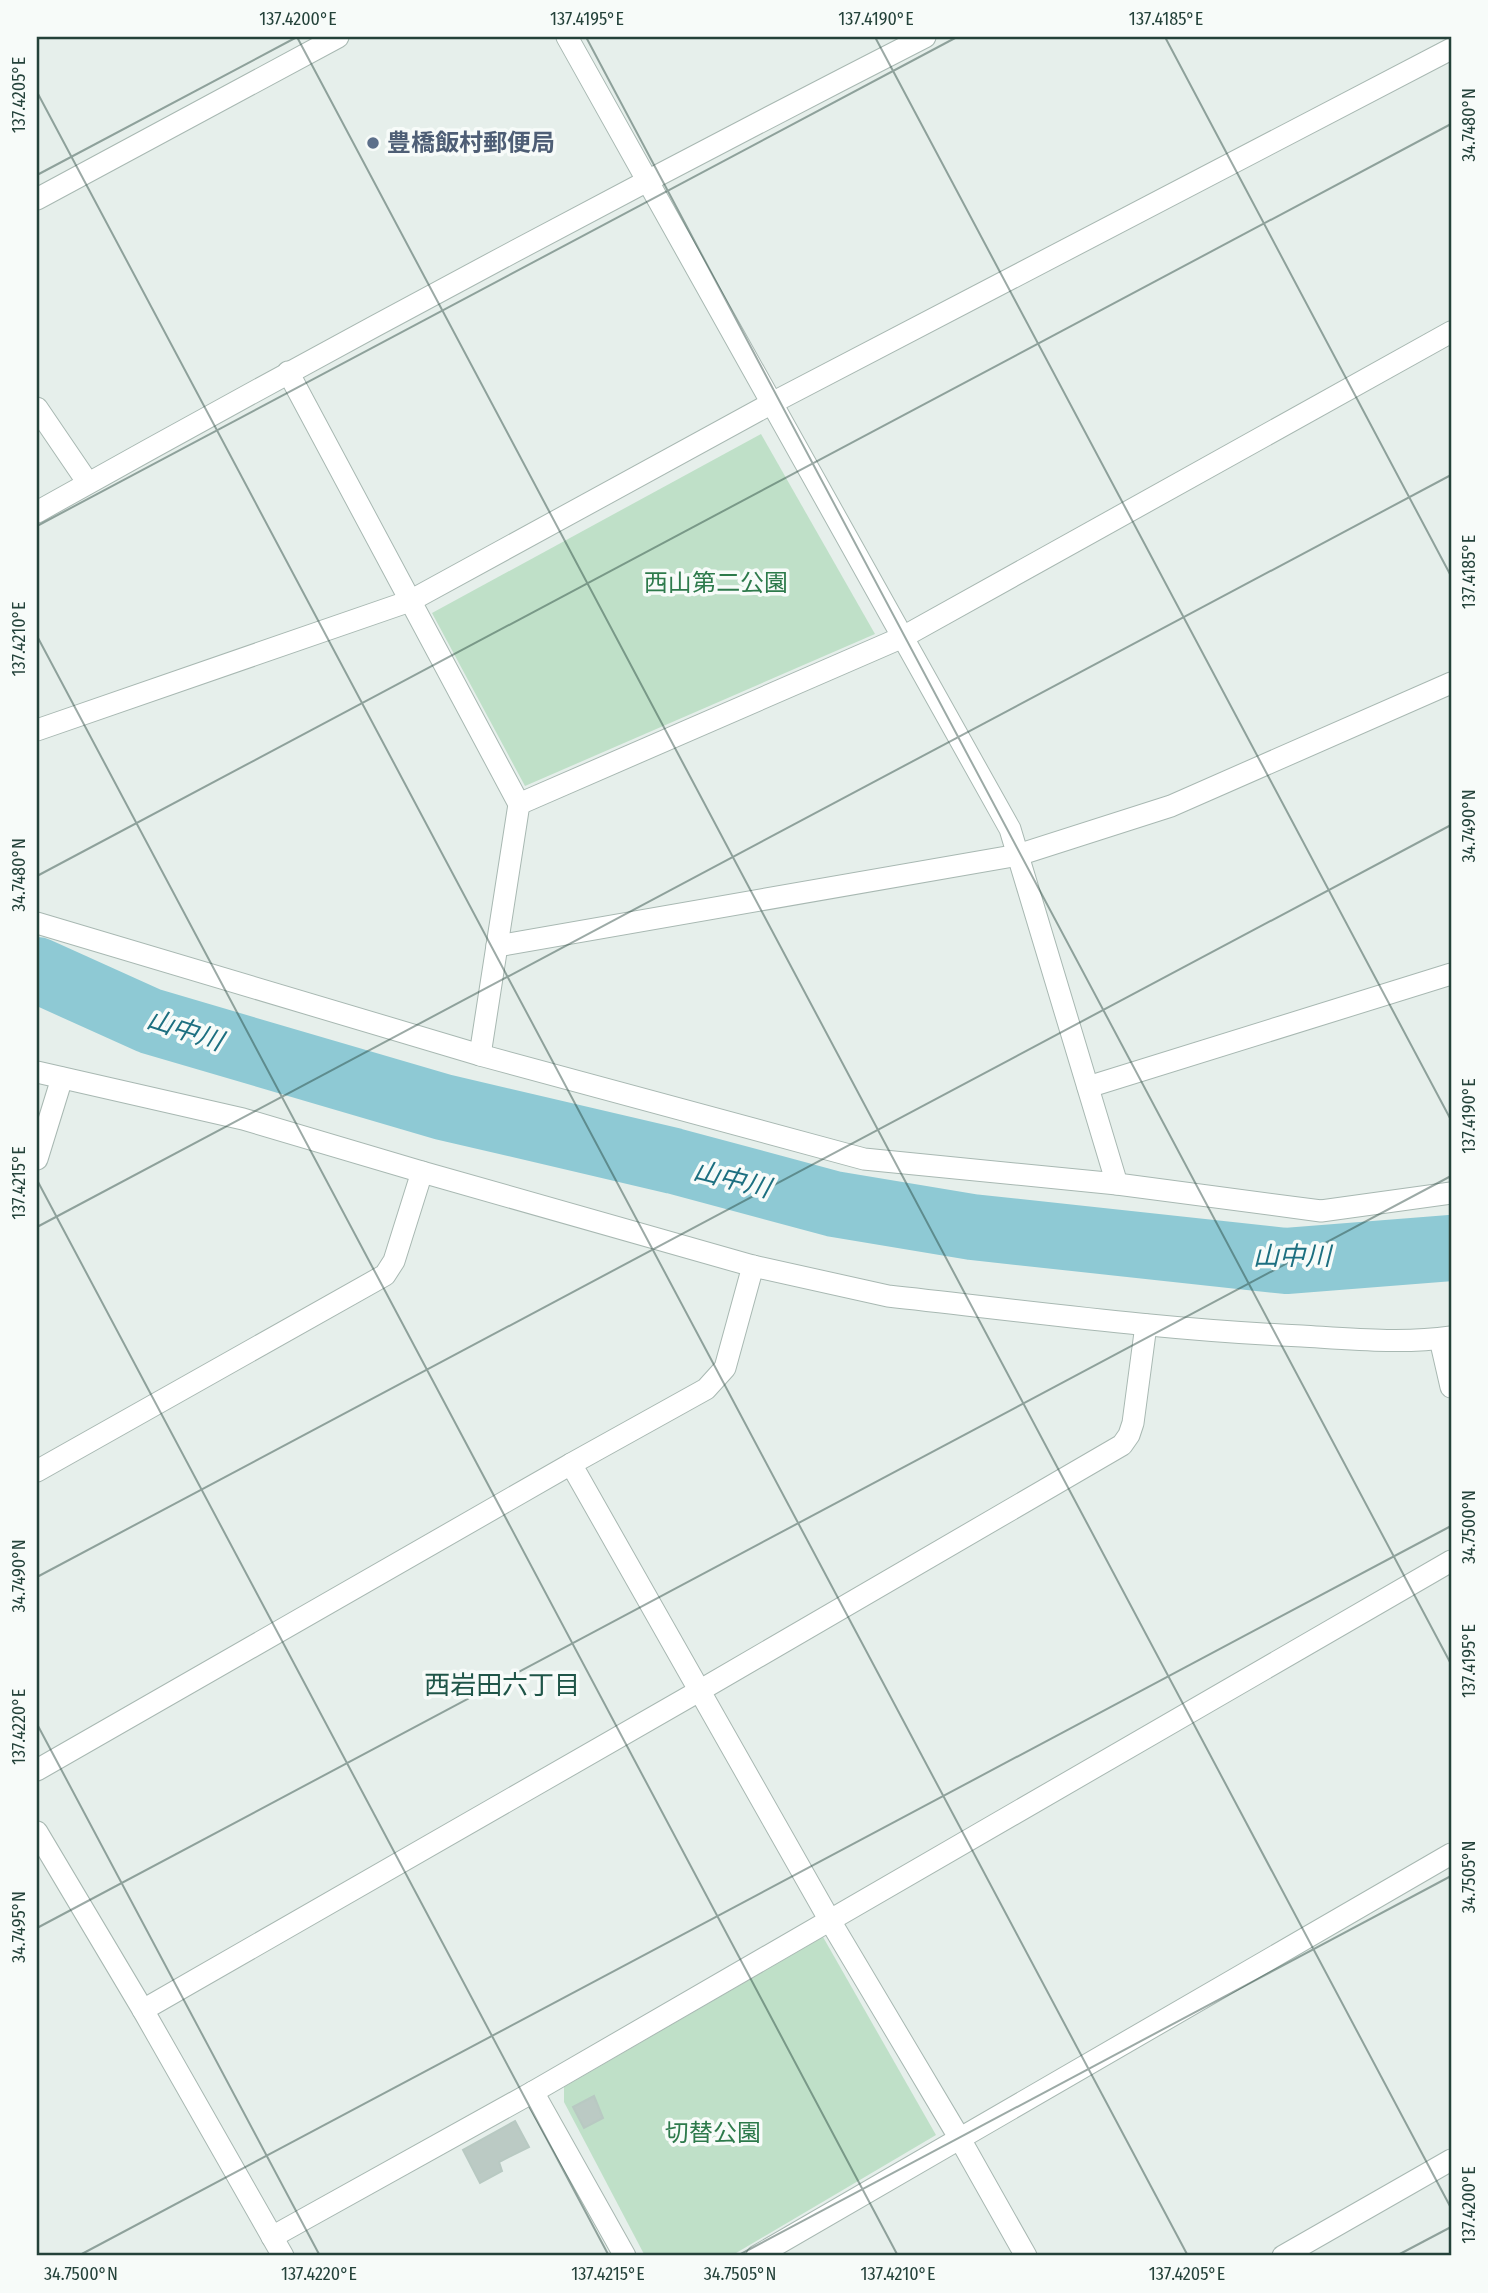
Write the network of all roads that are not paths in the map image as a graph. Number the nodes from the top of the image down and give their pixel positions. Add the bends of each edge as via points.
1 (338, 37) edge
2 (567, 37) edge
3 (925, 37) edge
4 (1451, 49) edge
5 (647, 180) junction
6 (37, 199) edge
7 (1451, 332) edge
8 (288, 372) junction
9 (772, 403) junction
10 (37, 408) edge
11 (88, 483) junction
12 (37, 512) edge
13 (410, 601) junction
14 (903, 637) junction
15 (1451, 684) edge
16 (37, 730) edge
17 (519, 804) junction
18 (1018, 855) junction
19 (37, 923) edge
20 (497, 946) junction
21 (1451, 974) edge
22 (480, 1055) junction
23 (37, 1072) edge
24 (62, 1078) junction
25 (1088, 1087) junction
26 (37, 1159) edge
27 (422, 1172) junction
28 (1117, 1184) junction
29 (1451, 1193) edge
30 (753, 1266) junction
31 (1146, 1325) junction
32 (1446, 1338) edge
33 (1451, 1387) edge
34 (571, 1464) junction
35 (37, 1471) edge
36 (1451, 1561) edge
37 (699, 1691) junction
38 (37, 1770) edge
39 (37, 1832) edge
40 (1451, 1854) edge
41 (829, 1919) junction
42 (143, 2010) junction
43 (533, 2092) junction
44 (960, 2138) junction
45 (1451, 2160) edge
46 (272, 2236) junction
47 (283, 2256) edge
48 (625, 2256) edge
49 (757, 2256) edge
50 (1026, 2256) edge
51 (1283, 2256) edge

1 - 6 street
2 - 5 street
3 - 5 street
4 - 9 street
5 - 8 street
5 - 9 street
7 - 14 street
8 - 11 street
8 - 13 street
9 - 13 street
9 - 14 street
10 - 11 street
11 - 12 street
13 - 16 street
13 - 17 street
14 - 17 street
14 - 18 street via 1010,829
15 - 18 street via 1171,806
17 - 20 street
18 - 20 street
18 - 25 street
19 - 22 street
20 - 22 street
21 - 25 street
22 - 28 street via 864,1159
23 - 24 street
24 - 26 street
24 - 27 street via 243,1119
25 - 28 street
27 - 30 street
27 - 35 street via 394,1261 385,1275
28 - 29 street via 1321,1211
30 - 31 street via 888,1296
30 - 34 street via 725,1368 716,1379 706,1389
31 - 32 street via 1358,1339
31 - 37 street via 1133,1423 1122,1445
32 - 33 street
34 - 37 street
34 - 38 street
36 - 41 street
37 - 41 street
37 - 42 street
39 - 42 street
40 - 44 street
41 - 43 street
41 - 44 street
42 - 46 street
43 - 46 street
43 - 48 street
44 - 49 street
44 - 50 street
45 - 51 street
46 - 47 street

